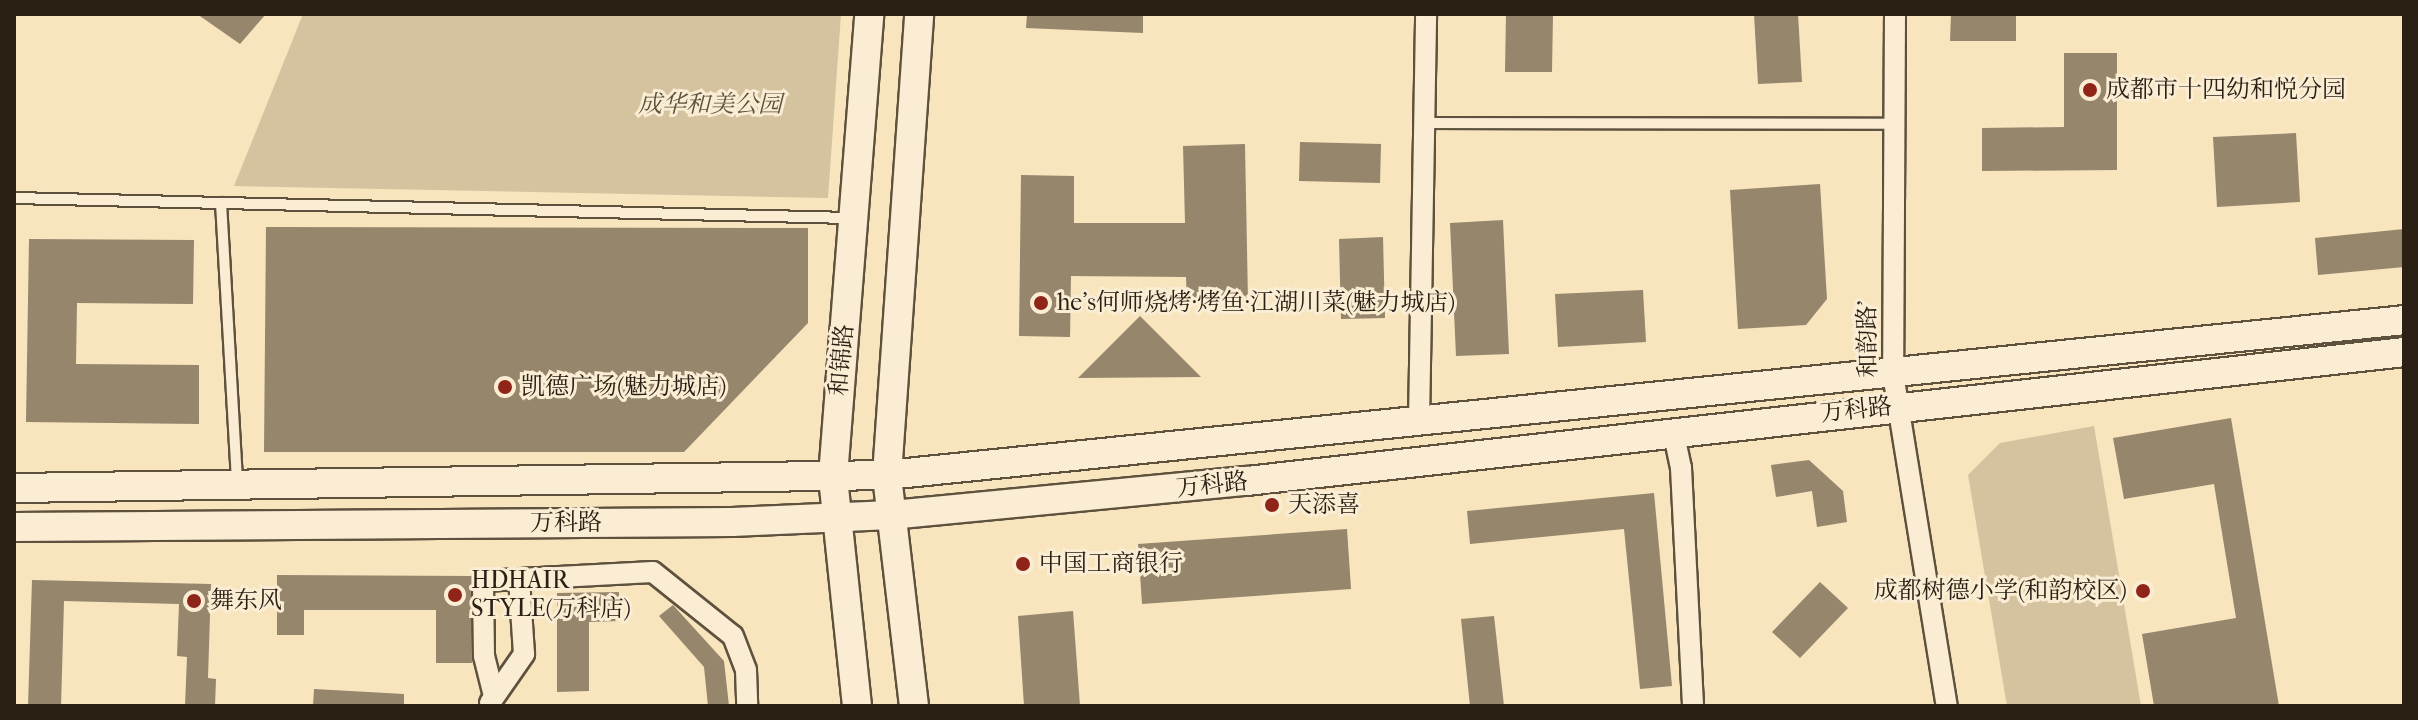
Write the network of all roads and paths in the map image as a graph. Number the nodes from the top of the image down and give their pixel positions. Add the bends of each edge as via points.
1 (869, 14) edge
2 (919, 14) edge
3 (1426, 14) edge
4 (1895, 14) edge
5 (1426, 123) junction
6 (1894, 124) junction
7 (14, 198) edge
8 (221, 203) junction
9 (853, 219) junction
10 (2404, 320) edge
11 (2404, 352) edge
12 (1893, 374) junction
13 (1898, 406) junction
14 (1419, 422) junction
15 (1674, 435) junction
16 (887, 475) junction
17 (833, 476) junction
18 (237, 485) junction
19 (14, 488) edge
20 (891, 515) junction
21 (837, 517) junction
22 (14, 527) edge
23 (519, 579) junction
24 (491, 701) edge
25 (747, 706) edge
26 (857, 706) edge
27 (914, 706) edge
28 (1693, 706) edge
29 (1947, 706) edge

1 - 9 main road, 和锦路
2 - 16 main road
3 - 5 street
4 - 6 street, 和韵路’
5 - 6 lane
5 - 14 street
6 - 12 street, 和韵路’
7 - 8 lane
8 - 9 lane
8 - 18 lane
9 - 17 main road, 和锦路
10 - 12 main road, 万科路
11 - 13 main road, 万科路
12 - 13 street, 和韵路’
12 - 14 main road, 万科路
13 - 15 main road, 万科路
13 - 29 street, 和韵路’
14 - 16 main road, 万科路
15 - 20 main road, 万科路
15 - 28 street via 1681,468
16 - 17 main road, 万科路
16 - 20 main road
17 - 18 main road, 万科路
17 - 21 main road, 和锦路
18 - 19 main road, 万科路
20 - 21 main road, 万科路
20 - 27 main road
21 - 22 main road, 万科路 via 716,523
21 - 26 main road, 和锦路
23 - 24 street via 524,654
23 - 24 street via 483,581
23 - 25 street via 653,572 733,636 746,670

